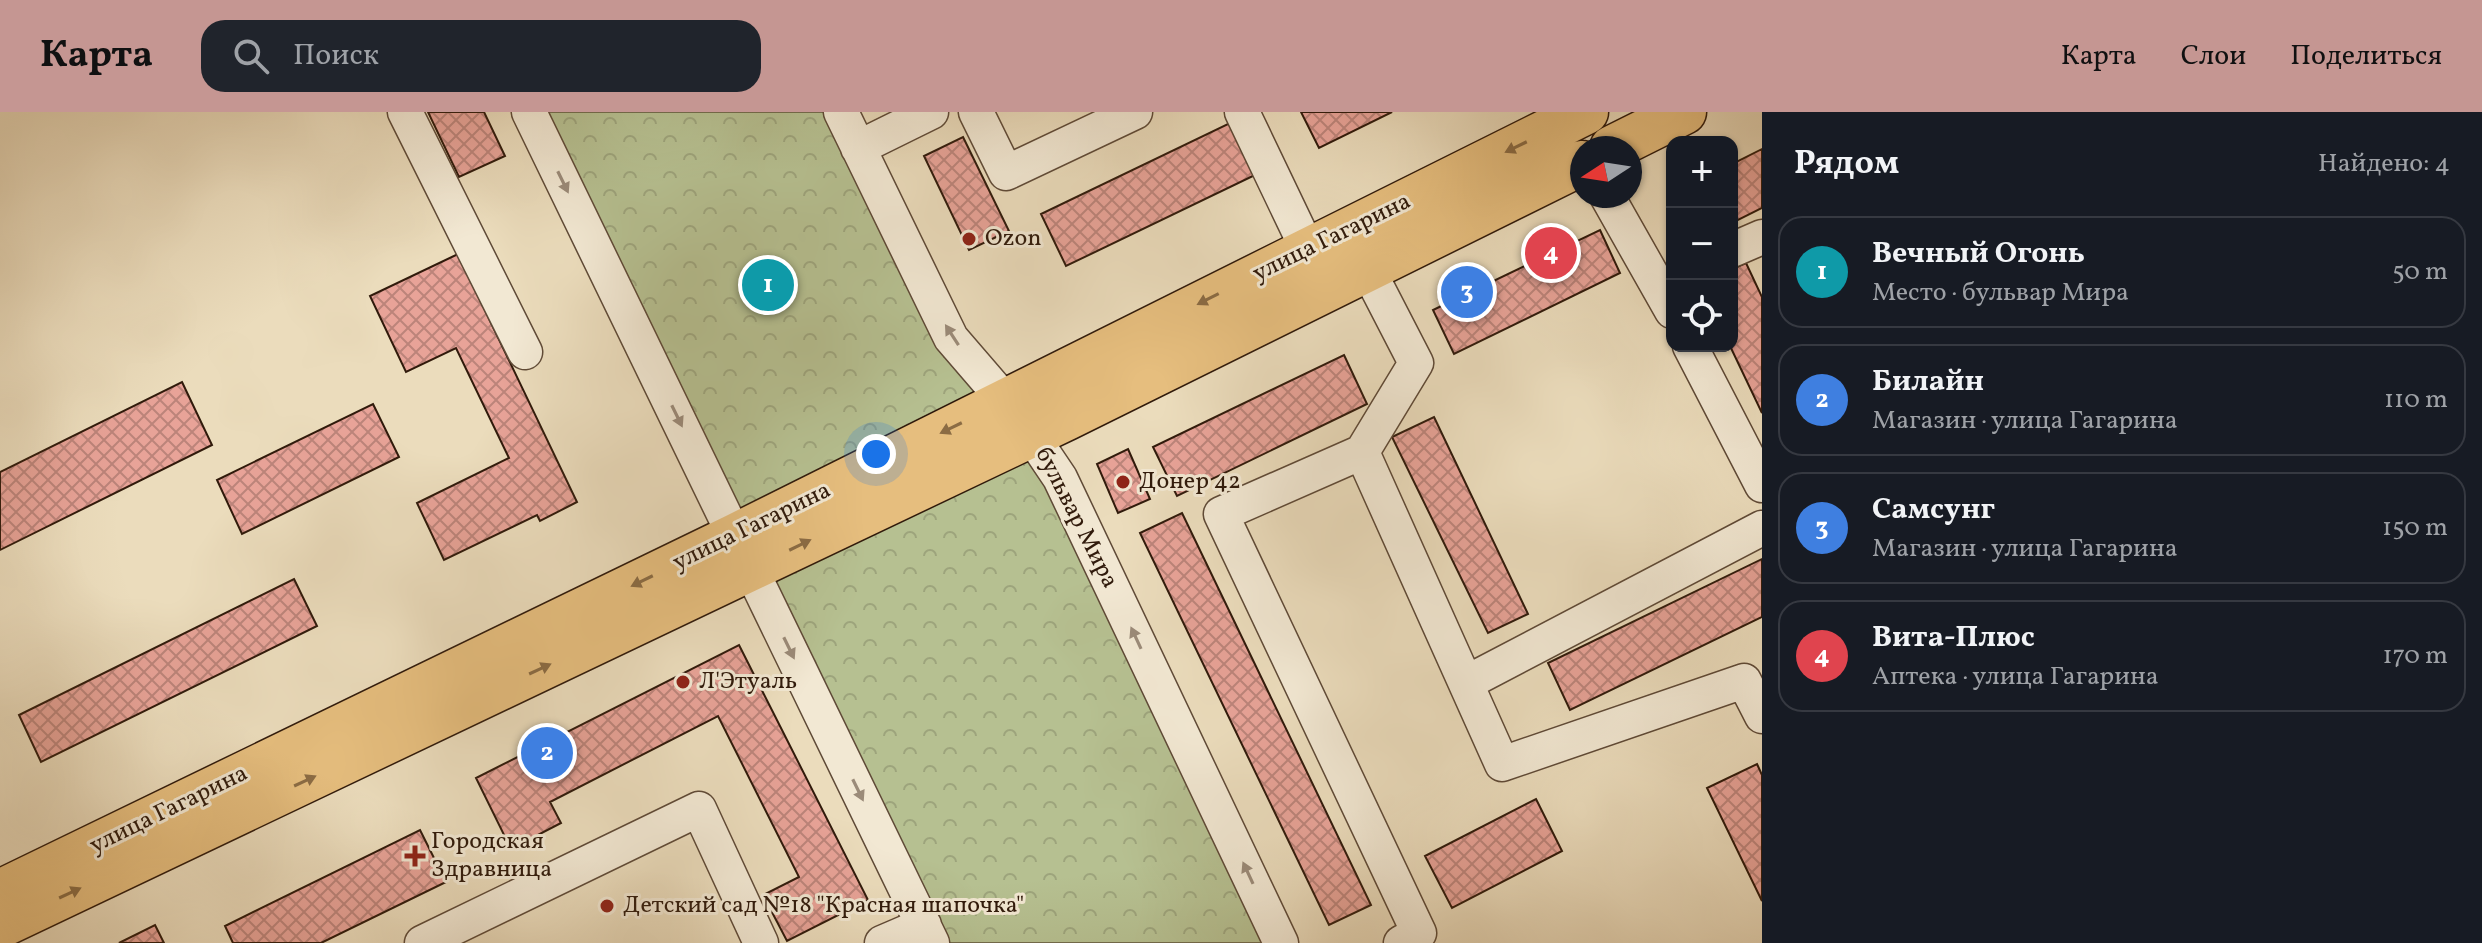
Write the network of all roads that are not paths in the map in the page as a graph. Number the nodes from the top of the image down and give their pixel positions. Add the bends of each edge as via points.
1 (405, 112) edge
2 (529, 112) edge
3 (841, 112) edge
4 (931, 112) edge
5 (976, 112) edge
6 (1135, 112) edge
7 (1242, 112) edge
8 (1586, 112) edge
9 (1684, 112) edge
10 (1636, 136) edge
11 (858, 148) junction
12 (1570, 169) edge
13 (1615, 208) edge
14 (1762, 237) edge
15 (1738, 247) edge
16 (1308, 250) junction
17 (1368, 270) junction
18 (1666, 288) edge
19 (525, 352) dead end
20 (1693, 352) edge
21 (1019, 417) junction
22 (1362, 452) junction
23 (1762, 485) edge
24 (1762, 528) edge
25 (743, 552) junction
26 (1466, 683) junction
27 (1762, 716) edge
28 (0, 892) edge
29 (0, 926) edge
30 (928, 934) edge
31 (422, 943) edge
32 (761, 943) edge
33 (882, 943) edge
34 (1281, 943) edge
35 (1401, 943) edge

1 - 19 street
2 -> 25 street
3 - 11 street, бульвар Мира
4 - 11 street
5 - 6 street via 1006,173
7 - 16 street
8 -> 16 main road, улица Гагарина
9 - 10 main road
21 -> 11 street, бульвар Мира via 951,338
12 - 17 main road, улица Гагарина
13 - 18 street
14 - 15 street
16 -> 21 main road, улица Гагарина
17 - 21 main road, улица Гагарина
17 - 22 street via 1416,363
20 - 23 street
21 - 25 main road, улица Гагарина
34 -> 21 street, бульвар Мира via 1060,478
22 - 26 street
22 - 35 street via 1221,514 1419,933
24 - 26 street
25 -> 28 main road, улица Гагарина
29 -> 25 main road, улица Гагарина
25 -> 30 street
26 - 27 street via 1502,764 1744,681
30 - 33 street
31 - 32 street via 699,809

